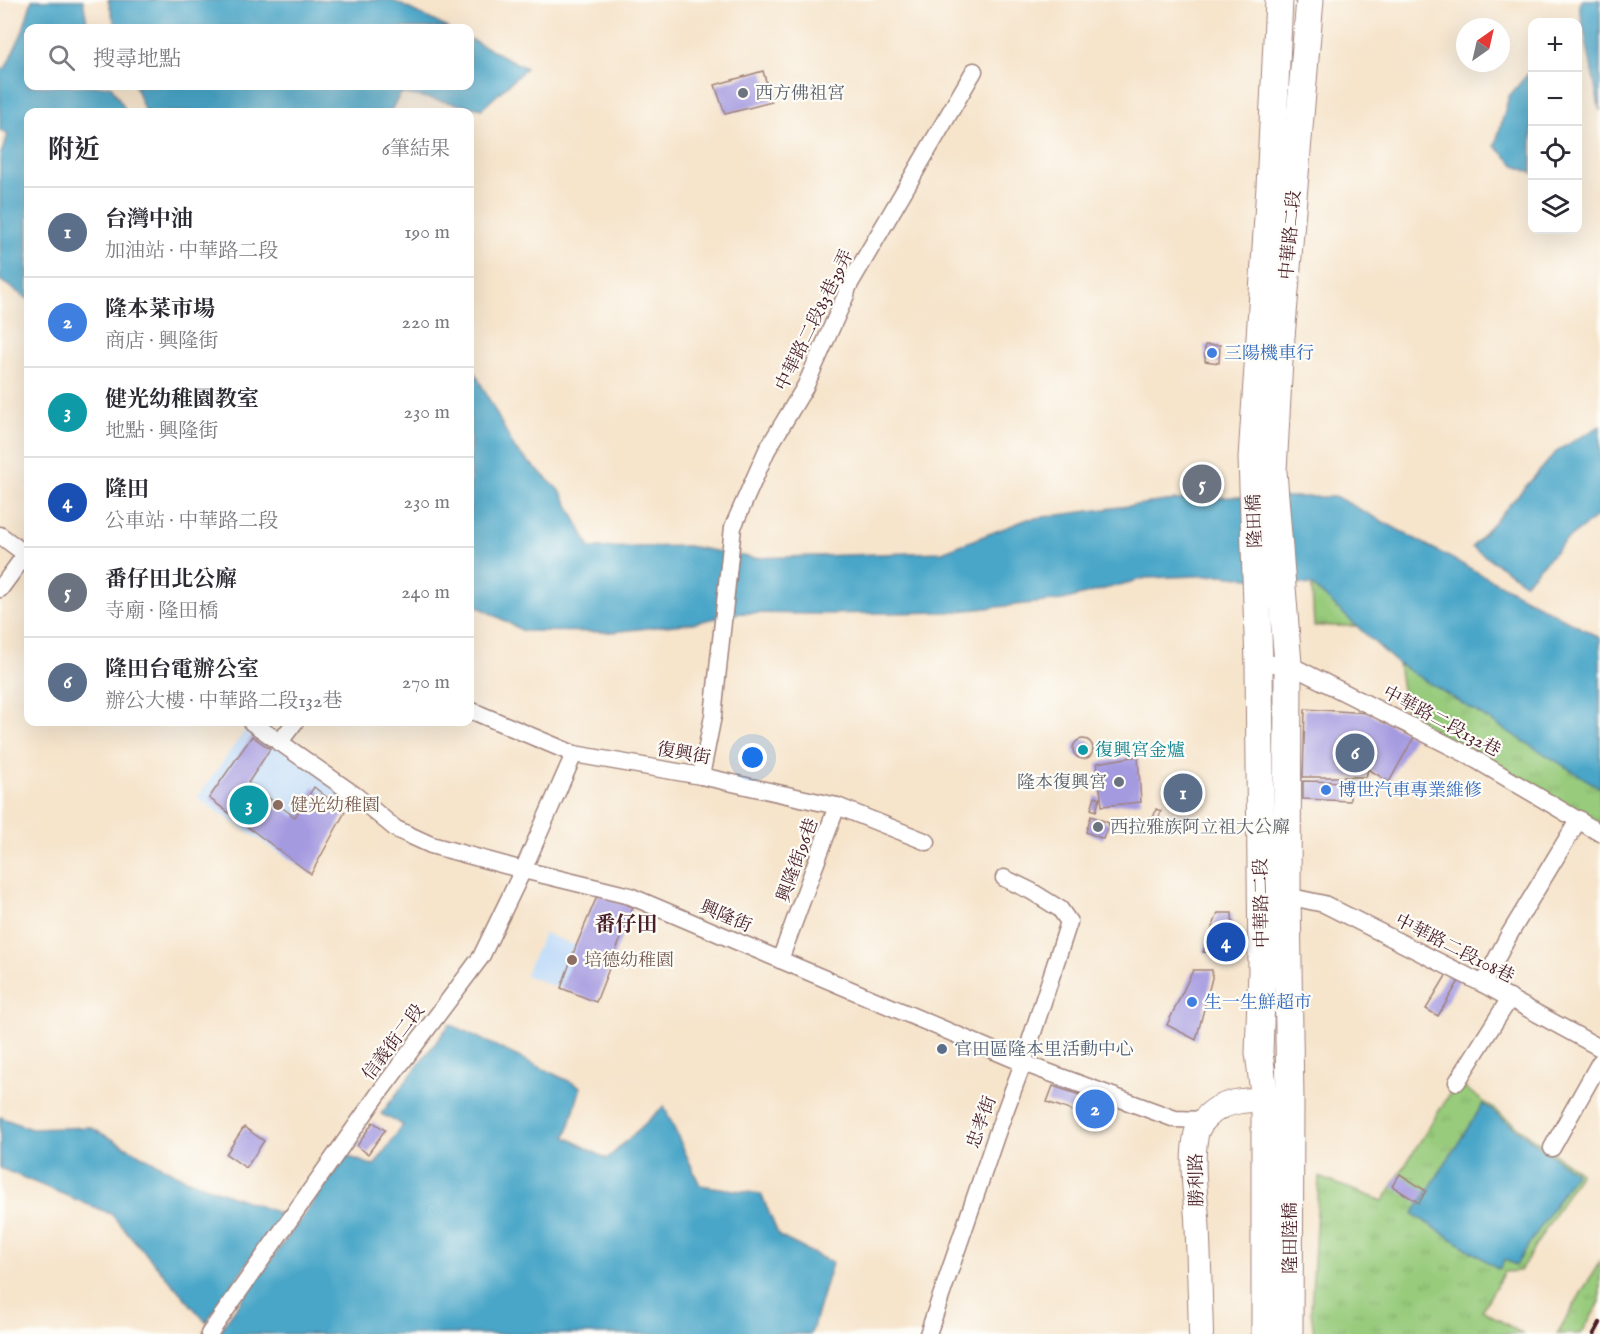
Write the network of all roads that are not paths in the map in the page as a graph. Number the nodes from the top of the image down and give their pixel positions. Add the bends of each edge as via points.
1 (1279, 0) edge
2 (1310, 0) edge
3 (974, 71) dead end
4 (1263, 464) junction
5 (0, 536) edge
6 (24, 551) edge
7 (24, 559) edge
8 (1269, 584) junction
9 (0, 589) edge
10 (1259, 664) junction
11 (1288, 664) junction
12 (474, 713) edge
13 (256, 726) edge
14 (292, 726) edge
15 (279, 743) junction
16 (574, 754) junction
17 (701, 776) junction
18 (837, 806) junction
19 (1579, 819) junction
20 (1600, 833) edge
21 (927, 842) dead end
22 (523, 870) junction
23 (1004, 878) dead end
24 (1287, 896) junction
25 (780, 960) junction
26 (1483, 984) junction
27 (1510, 998) junction
28 (1600, 1048) edge
29 (1600, 1062) edge
30 (1023, 1063) junction
31 (1457, 1082) dead end
32 (1278, 1100) junction
33 (1204, 1120) junction
34 (1290, 1142) joint
35 (1551, 1148) dead end
36 (1265, 1185) joint
37 (209, 1334) edge
38 (928, 1334) edge
39 (1201, 1334) edge
40 (1265, 1334) edge
41 (1289, 1334) edge

1 - 4 main road, 中華路二段
2 - 4 main road, 中華路二段 via 1279,360
3 - 17 street, 中華路二段83巷39弄 via 848,287 804,387 767,450 733,527 713,716
4 - 8 main road, 隆田橋
5 - 6 street
7 - 9 street
8 - 10 main road, 中華路二段
8 - 11 main road, 中華路二段
10 - 11 street, 中華路二段132巷
10 - 32 main road, 中華路二段 via 1259,1053
11 - 19 street, 中華路二段132巷 via 1466,754
11 - 24 main road, 中華路二段
12 - 16 street, 復興街
13 - 15 street, 興隆街
14 - 15 street
15 - 22 street, 興隆街 via 356,795 396,829 431,845
16 - 17 street, 復興街
16 - 22 street, 信義街二段
17 - 18 street, 復興街
18 - 21 street, 復興街
18 - 25 street, 興隆街96巷
19 - 20 street, 中華路二段132巷
19 - 26 street
22 - 25 street, 興隆街 via 630,896
22 - 37 street, 信義街二段 via 482,957 382,1089
23 - 30 street, 忠孝街 via 1060,909 1068,922
24 - 26 street, 中華路二段108巷 via 1324,904
24 - 32 main road, 中華路二段
25 - 30 street, 興隆街
26 - 27 street, 中華路二段108巷
27 - 28 street, 中華路二段108巷
27 - 31 street
29 - 35 street
30 - 33 street, 興隆街 via 1175,1119
30 - 38 street, 忠孝街
32 - 33 main road via 1232,1103
32 - 34 main road, 中華路二段
32 - 36 main road, 中華路二段
33 - 39 main road, 勝利路 via 1196,1133 1194,1167
34 - 41 main road, 隆田陸橋
36 - 40 main road, 隆田陸橋

